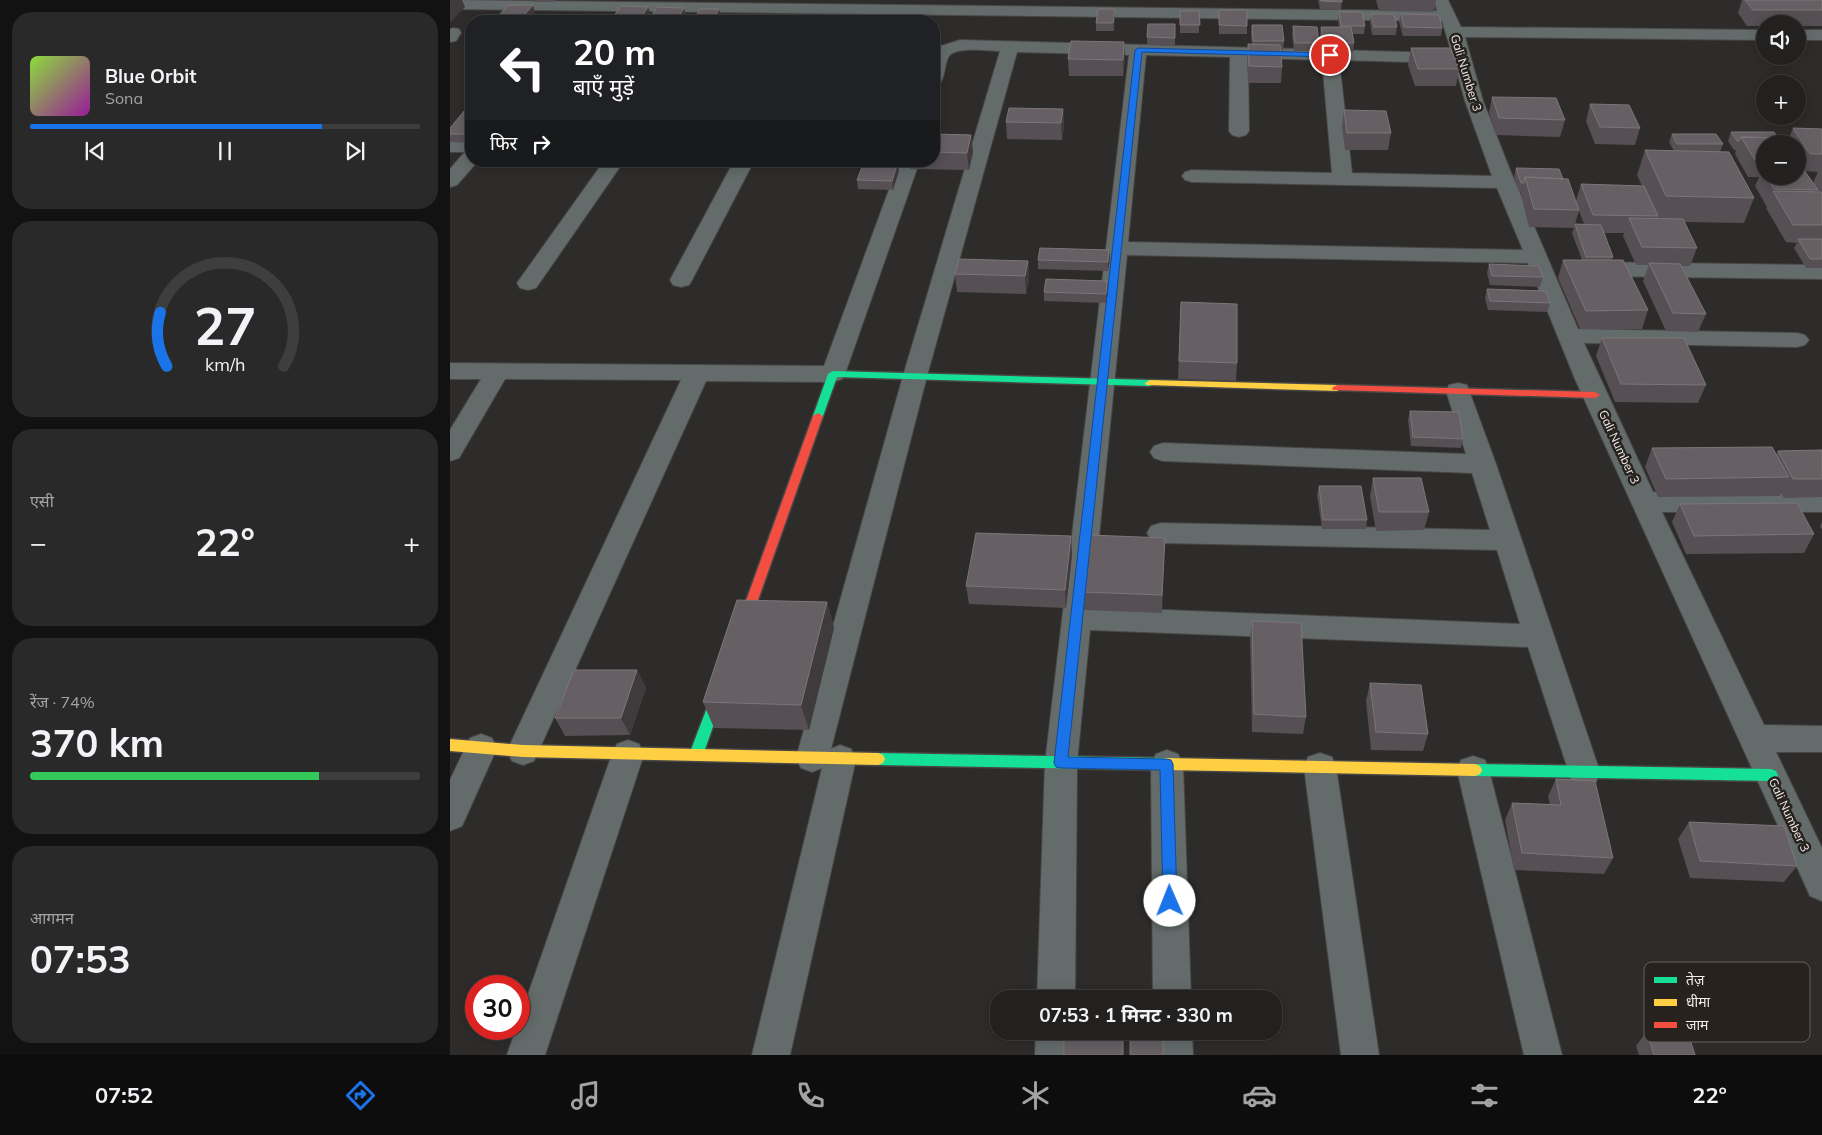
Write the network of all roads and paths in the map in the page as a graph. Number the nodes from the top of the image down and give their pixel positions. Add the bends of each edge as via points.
1 (450, 4) edge
2 (930, 5) edge
3 (1123, 6) edge
4 (1448, 16) edge
5 (1756, 34) edge
6 (1806, 35) edge
7 (1822, 35) edge
8 (1010, 46) junction
9 (1138, 50) junction
10 (1239, 53) junction
11 (1330, 55) junction
12 (940, 56) edge
13 (1463, 58) junction
14 (1239, 131) dead end
15 (450, 146) edge
16 (465, 146) edge
17 (465, 164) edge
18 (610, 167) edge
19 (741, 167) edge
20 (907, 167) edge
21 (1192, 176) dead end
22 (1343, 179) junction
23 (450, 181) edge
24 (1505, 182) junction
25 (1117, 248) junction
26 (1552, 265) junction
27 (1822, 272) edge
28 (681, 280) dead end
29 (528, 283) dead end
30 (1569, 336) junction
31 (1797, 340) dead end
32 (450, 372) edge
33 (498, 372) junction
34 (697, 373) junction
35 (833, 374) junction
36 (915, 376) junction
37 (1102, 381) junction
38 (1458, 391) junction
39 (1595, 395) junction
40 (450, 452) edge
41 (1162, 452) dead end
42 (1483, 464) junction
43 (1644, 502) junction
44 (1822, 502) edge
45 (1161, 533) dead end
46 (1508, 540) junction
47 (1077, 618) junction
48 (1539, 636) junction
49 (736, 644) edge
50 (726, 672) edge
51 (1754, 738) junction
52 (1822, 739) edge
53 (465, 746) edge
54 (523, 751) junction
55 (628, 754) junction
56 (696, 755) junction
57 (826, 758) junction
58 (1061, 763) junction
59 (1166, 764) junction
60 (1320, 767) junction
61 (1472, 770) junction
62 (1584, 772) junction
63 (1771, 774) junction
64 (450, 816) edge
65 (1822, 885) edge
66 (1056, 990) edge
67 (1172, 990) edge
68 (1055, 1040) edge
69 (1173, 1040) edge
70 (526, 1055) edge
71 (771, 1055) edge
72 (1054, 1055) edge
73 (1174, 1055) edge
74 (1360, 1055) edge
75 (1543, 1055) edge

1 - 2 street
2 - 3 street
3 - 4 street
4 - 5 street
4 - 13 street, Gali Number 3
6 - 7 street
8 - 9 street
8 - 12 street via 960,45 948,47
8 - 36 street
9 - 10 street
9 - 25 street
10 - 11 street
10 - 14 street
11 - 13 street
11 - 22 street
13 - 24 street, Gali Number 3 via 1474,101
15 - 16 street
17 - 23 street
18 - 29 street
19 - 28 street
20 - 35 street
21 - 22 street
22 - 24 street
24 - 26 street, Gali Number 3
25 - 26 street
25 - 37 street
26 - 27 street
26 - 30 street, Gali Number 3
30 - 31 street
30 - 39 street, Gali Number 3
32 - 33 street
33 - 34 street
33 - 40 street
34 - 35 street
34 - 54 street
35 - 36 street
35 - 49 street
36 - 37 street
36 - 57 street
37 - 38 street
37 - 47 street
38 - 39 street
38 - 42 street
39 - 43 street, Gali Number 3
41 - 42 street
42 - 46 street
43 - 44 street
43 - 51 street, Gali Number 3
45 - 46 street
46 - 48 street
47 - 48 street
47 - 58 street
48 - 62 street
50 - 56 street
51 - 52 street
51 - 63 street, Gali Number 3
53 - 54 street
53 - 64 street
54 - 55 street
55 - 56 street
55 - 70 street
56 - 57 street
57 - 58 street
57 - 71 street
58 - 59 street
58 - 66 street
59 - 60 street
59 - 67 street
60 - 61 street
60 - 74 street
61 - 62 street
61 - 75 street
62 - 63 street
63 - 65 street, Gali Number 3
68 - 72 street
69 - 73 street

